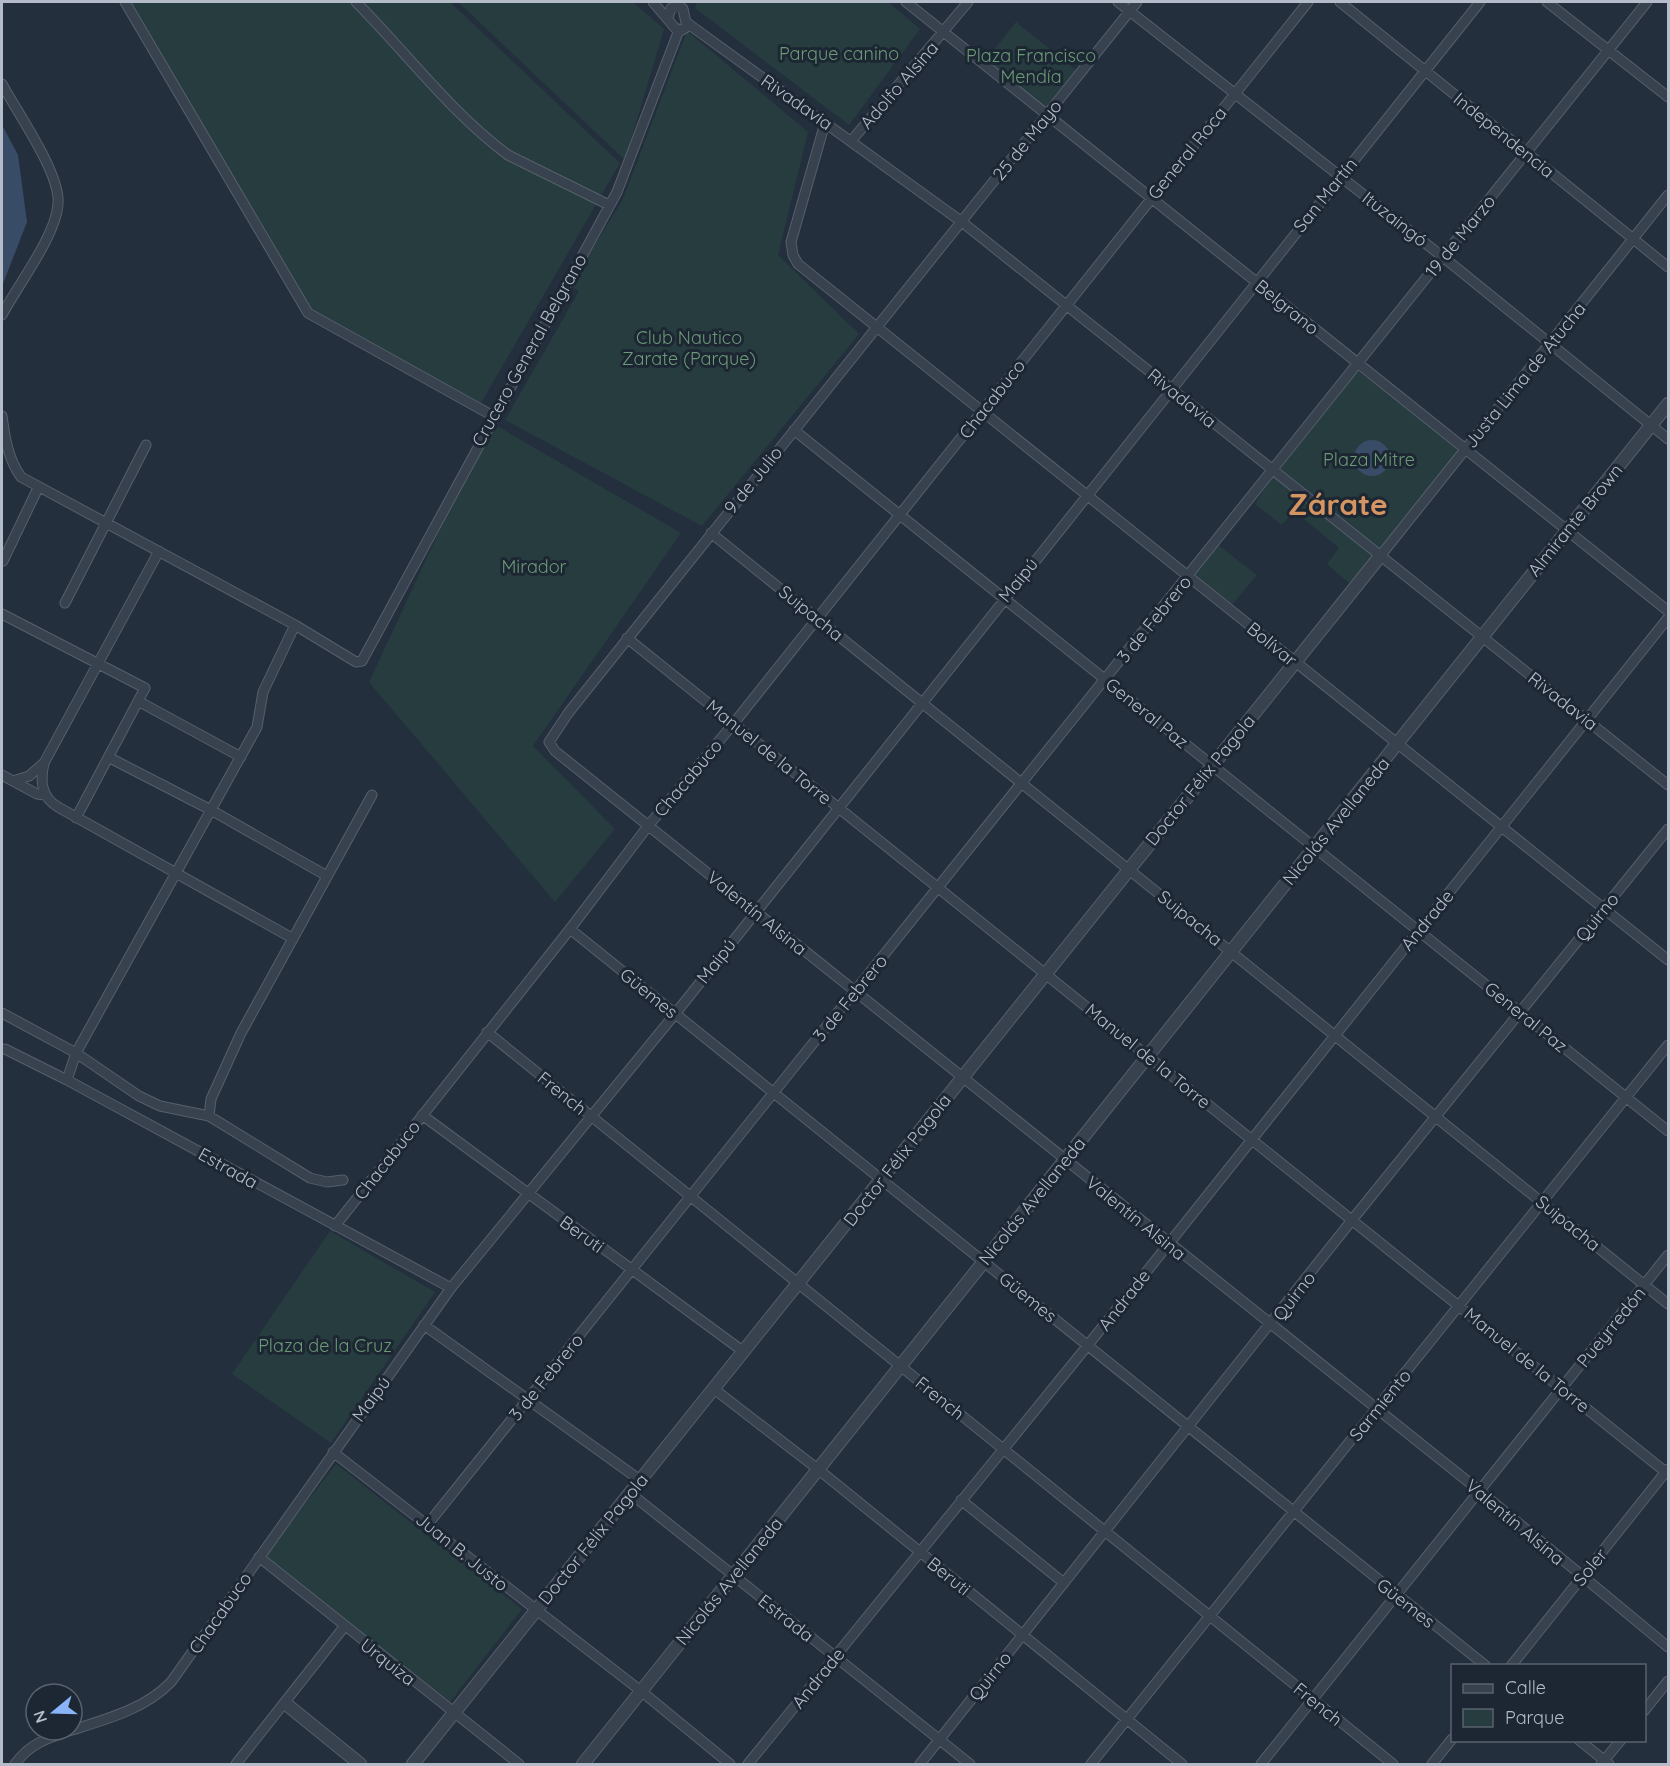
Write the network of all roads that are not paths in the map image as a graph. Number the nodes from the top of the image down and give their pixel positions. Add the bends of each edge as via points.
1 (125, 2) edge
2 (356, 2) edge
3 (653, 2) edge
4 (662, 2) edge
5 (906, 2) edge
6 (968, 2) edge
7 (1118, 2) edge
8 (1137, 2) edge
9 (1308, 2) edge
10 (1340, 2) edge
11 (1480, 2) edge
12 (1547, 2) edge
13 (1647, 2) edge
14 (680, 5) edge
15 (1130, 11) junction
16 (668, 18) junction
17 (687, 23) junction
18 (679, 30) junction
19 (945, 32) junction
20 (1609, 50) junction
21 (1424, 71) junction
22 (2, 84) edge
23 (1235, 93) junction
24 (1668, 97) edge
25 (1047, 116) junction
26 (825, 123) junction
27 (852, 140) junction
28 (1526, 153) junction
29 (1340, 176) junction
30 (1668, 195) edge
31 (1151, 198) junction
32 (609, 205) junction
33 (962, 222) junction
34 (1634, 239) junction
35 (1443, 257) junction
36 (1668, 267) edge
37 (1256, 282) junction
38 (1065, 304) junction
39 (2, 315) edge
40 (877, 327) junction
41 (1552, 344) junction
42 (1358, 363) junction
43 (1171, 389) junction
44 (1668, 404) edge
45 (983, 411) junction
46 (2, 416) edge
47 (493, 417) junction
48 (1652, 425) junction
49 (794, 430) junction
50 (1668, 439) edge
51 (146, 446) dead end
52 (1466, 448) junction
53 (1273, 471) junction
54 (38, 488) junction
55 (1087, 495) junction
56 (898, 513) junction
57 (106, 523) junction
58 (1567, 530) junction
59 (711, 533) junction
60 (159, 551) junction
61 (1381, 555) junction
62 (3, 561) dead end
63 (1188, 576) junction
64 (1004, 598) junction
65 (65, 603) dead end
66 (1668, 611) edge
67 (2, 614) edge
68 (816, 617) junction
69 (1668, 618) edge
70 (295, 625) junction
71 (1482, 637) junction
72 (627, 638) junction
73 (98, 662) junction
74 (1294, 662) junction
75 (1106, 680) junction
76 (138, 701) junction
77 (922, 702) junction
78 (1586, 720) junction
79 (734, 723) junction
80 (549, 742) joint
81 (1397, 744) junction
82 (241, 757) junction
83 (110, 758) junction
84 (44, 763) junction
85 (1212, 765) junction
86 (2, 775) edge
87 (13, 781) junction
88 (1022, 784) junction
89 (1668, 785) edge
90 (45, 795) junction
91 (372, 795) dead end
92 (838, 807) junction
93 (211, 810) junction
94 (76, 818) junction
95 (1503, 825) junction
96 (648, 826) junction
97 (1668, 829) edge
98 (1315, 848) junction
99 (1129, 869) junction
100 (177, 874) junction
101 (327, 876) junction
102 (939, 888) junction
103 (1604, 908) junction
104 (755, 911) junction
105 (570, 929) junction
106 (1419, 931) junction
107 (292, 938) junction
108 (1231, 951) junction
109 (1668, 960) edge
110 (1046, 974) junction
111 (855, 992) junction
112 (1521, 1013) junction
113 (2, 1014) edge
114 (675, 1014) junction
115 (487, 1032) junction
116 (1335, 1034) junction
117 (1668, 1045) edge
118 (5, 1049) dead end
119 (76, 1053) junction
120 (1148, 1056) junction
121 (962, 1078) junction
122 (67, 1080) junction
123 (774, 1093) junction
124 (1627, 1097) junction
125 (422, 1114) junction
126 (208, 1116) junction
127 (591, 1116) junction
128 (1438, 1116) junction
129 (1668, 1131) edge
130 (1252, 1140) junction
131 (1064, 1160) junction
132 (343, 1180) dead end
133 (882, 1180) junction
134 (527, 1194) junction
135 (691, 1197) junction
136 (1543, 1202) junction
137 (1352, 1220) junction
138 (335, 1226) junction
139 (1169, 1244) junction
140 (1668, 1255) edge
141 (983, 1262) junction
142 (632, 1269) junction
143 (798, 1284) junction
144 (1645, 1285) junction
145 (450, 1288) junction
146 (1668, 1304) edge
147 (1460, 1306) junction
148 (424, 1325) junction
149 (1271, 1326) junction
150 (1088, 1345) junction
151 (744, 1352) junction
152 (901, 1366) junction
153 (714, 1389) junction
154 (1562, 1389) junction
155 (527, 1400) junction
156 (1376, 1409) junction
157 (1188, 1427) junction
158 (1003, 1448) junction
159 (333, 1452) junction
160 (819, 1470) junction
161 (1668, 1472) edge
162 (640, 1480) junction
163 (1481, 1492) junction
164 (630, 1493) junction
165 (961, 1500) junction
166 (1293, 1513) junction
167 (428, 1524) junction
168 (1106, 1532) junction
169 (919, 1552) junction
170 (259, 1557) junction
171 (733, 1576) junction
172 (1582, 1577) junction
173 (1064, 1583) junction
174 (1397, 1596) junction
175 (535, 1611) junction
176 (1209, 1618) junction
177 (344, 1627) junction
178 (1022, 1636) junction
179 (1668, 1647) edge
180 (835, 1656) junction
181 (1485, 1664) edge
182 (1512, 1664) edge
183 (1668, 1680) edge
184 (641, 1691) junction
185 (1312, 1700) junction
186 (286, 1704) junction
187 (1646, 1708) edge
188 (453, 1713) junction
189 (1125, 1720) junction
190 (84, 1726) edge
191 (939, 1740) junction
192 (1451, 1740) edge
193 (38, 1742) edge
194 (1581, 1742) edge
195 (1620, 1742) edge
196 (1605, 1763) edge
197 (15, 1764) edge
198 (236, 1764) edge
199 (360, 1764) edge
200 (413, 1764) edge
201 (519, 1764) edge
202 (583, 1764) edge
203 (730, 1764) edge
204 (748, 1764) edge
205 (920, 1764) edge
206 (970, 1764) edge
207 (1090, 1764) edge
208 (1182, 1764) edge
209 (1261, 1764) edge
210 (1393, 1764) edge
211 (1432, 1764) edge

1 - 47 street via 308,313
2 - 32 street via 447,103 494,145
3 - 16 street
4 - 14 street
5 - 19 street, Belgrano
6 - 19 street, Adolfo Alsina
7 - 15 street, Ituzaingó
8 - 15 street, 25 de Mayo
9 - 23 street, General Roca
10 - 21 street, Independencia
11 - 21 street, San Martín
12 - 20 street
13 - 20 street, 19 de Marzo
14 - 16 street via 668,12
14 - 17 street
15 - 23 street, Ituzaingó
15 - 25 street, 25 de Mayo
16 - 18 street
17 - 18 street via 686,29
17 - 26 street, Rivadavia
18 - 32 street, Crucero General Belgrano
19 - 25 street, Belgrano
19 - 27 street, Adolfo Alsina
20 - 24 street
20 - 28 street, 19 de Marzo
21 - 28 street, Independencia
21 - 29 street, San Martín
22 - 39 street via 54,177 58,206 44,241
23 - 29 street, Ituzaingó
23 - 31 street, General Roca
25 - 31 street, Belgrano
25 - 33 street, 25 de Mayo
26 - 27 street, Rivadavia
26 - 40 street, Bolívar via 791,242 793,255 798,264
27 - 33 street, Rivadavia
28 - 34 street, Independencia
28 - 35 street, 19 de Marzo
29 - 35 street, Ituzaingó
29 - 37 street, San Martín
30 - 34 street, Justa Lima de Atucha
31 - 37 street, Belgrano
31 - 38 street, General Roca
32 - 47 street, Crucero General Belgrano
33 - 38 street, Rivadavia
33 - 40 street, 9 de Julio
34 - 36 street, Independencia
34 - 41 street, Justa Lima de Atucha
35 - 41 street, Ituzaingó
35 - 42 street, 19 de Marzo
37 - 42 street, Belgrano
37 - 43 street, San Martín
38 - 43 street, Rivadavia
38 - 45 street, Chacabuco
40 - 45 street, Bolívar
40 - 49 street, 9 de Julio
41 - 48 street, Ituzaingó
41 - 52 street, Justa Lima de Atucha
42 - 52 street, Belgrano
42 - 53 street, 19 de Marzo
43 - 53 street, Rivadavia
43 - 55 street, Maipú
44 - 48 street, Almirante Brown
45 - 55 street, Bolívar
45 - 56 street, Chacabuco
46 - 54 street via 14,467
47 - 70 street, Crucero General Belgrano via 362,662
48 - 50 street, Ituzaingó
48 - 58 street, Almirante Brown
49 - 56 street, General Paz
49 - 59 street, 9 de Julio
51 - 57 street
52 - 58 street, Belgrano
52 - 61 street, Justa Lima de Atucha
53 - 61 street, Rivadavia
53 - 63 street, 3 de Febrero
54 - 57 street
54 - 62 street
55 - 63 street, Bolívar
55 - 64 street, Maipú
56 - 64 street, General Paz
56 - 68 street, Chacabuco
57 - 60 street
57 - 65 street
58 - 66 street, Belgrano
58 - 71 street, Almirante Brown
59 - 68 street, Suipacha
59 - 72 street, 9 de Julio
60 - 70 street
60 - 73 street
61 - 71 street, Rivadavia
61 - 74 street, Doctor Félix Pagola
63 - 74 street, Bolívar
63 - 75 street, 3 de Febrero
64 - 75 street, General Paz
64 - 77 street, Maipú
67 - 73 street
68 - 77 street, Suipacha
68 - 79 street, Chacabuco
69 - 78 street, Andrade
70 - 82 street via 263,692 257,727
71 - 78 street, Rivadavia
71 - 81 street, Nicolás Avellaneda
72 - 79 street, Manuel de la Torre
72 - 80 street, 9 de Julio
73 - 76 street via 145,688
73 - 84 street
74 - 81 street, Bolívar
74 - 85 street, Doctor Félix Pagola
75 - 85 street, General Paz
75 - 88 street, 3 de Febrero
76 - 82 street
76 - 83 street
77 - 88 street, Suipacha
77 - 92 street, Maipú
78 - 89 street, Rivadavia
78 - 95 street, Andrade
79 - 92 street, Manuel de la Torre
79 - 96 street, Chacabuco
80 - 96 street, Valentín Alsina
81 - 95 street, Bolívar
81 - 98 street, Nicolás Avellaneda
82 - 93 street
83 - 93 street
83 - 94 street
84 - 87 street via 29,776
84 - 90 street via 41,774
85 - 98 street, General Paz
85 - 99 street, Doctor Félix Pagola
86 - 87 street
87 - 90 street
88 - 99 street, Suipacha
88 - 102 street, 3 de Febrero
90 - 94 street
91 - 101 street
92 - 102 street, Manuel de la Torre
92 - 104 street, Maipú
93 - 100 street
93 - 101 street
94 - 100 street
95 - 103 street, Bolívar
95 - 106 street, Andrade
96 - 104 street, Valentín Alsina
96 - 105 street, Chacabuco
97 - 103 street, Quirno
98 - 106 street, General Paz
98 - 108 street, Nicolás Avellaneda
99 - 108 street, Suipacha
99 - 110 street, Doctor Félix Pagola
100 - 107 street
100 - 119 street
101 - 107 street
102 - 110 street, Manuel de la Torre
102 - 111 street, 3 de Febrero
103 - 109 street, Bolívar
103 - 112 street, Quirno
104 - 111 street, Valentín Alsina
104 - 114 street, Maipú
105 - 114 street, Güemes
105 - 115 street, Chacabuco
106 - 112 street, General Paz
106 - 116 street, Andrade
107 - 126 street via 224,1069
108 - 116 street, Suipacha
108 - 120 street, Nicolás Avellaneda
110 - 120 street, Manuel de la Torre
110 - 121 street, Doctor Félix Pagola
111 - 121 street, Valentín Alsina
111 - 123 street, 3 de Febrero
112 - 124 street, General Paz
112 - 128 street, Quirno
113 - 119 street
114 - 123 street, Güemes
114 - 127 street, Maipú
115 - 125 street, Chacabuco
115 - 127 street, French
116 - 128 street, Suipacha
116 - 130 street, Andrade
117 - 124 street, Sarmiento
118 - 122 street, Estrada
119 - 122 street
119 - 126 street via 139,1096 160,1106
120 - 130 street, Manuel de la Torre
120 - 131 street, Nicolás Avellaneda
121 - 131 street, Valentín Alsina
121 - 133 street, Doctor Félix Pagola
122 - 138 street, Estrada
123 - 133 street, Güemes
123 - 135 street, 3 de Febrero
124 - 129 street, General Paz
124 - 136 street, Sarmiento
125 - 134 street, Beruti
125 - 138 street, Chacabuco
126 - 132 street via 310,1178
127 - 134 street, Maipú
127 - 135 street, French
128 - 136 street, Suipacha
128 - 137 street, Quirno
130 - 137 street, Manuel de la Torre
130 - 139 street, Andrade
131 - 139 street, Valentín Alsina
131 - 141 street, Nicolás Avellaneda
133 - 141 street, Güemes
133 - 143 street, Doctor Félix Pagola
134 - 142 street, Beruti
134 - 145 street, Maipú
135 - 142 street, 3 de Febrero
135 - 143 street, French
136 - 144 street, Suipacha
136 - 147 street, Sarmiento
137 - 147 street, Manuel de la Torre
137 - 149 street, Quirno
138 - 145 street, Estrada
139 - 149 street, Valentín Alsina
139 - 150 street, Andrade
140 - 144 street, Pueyrredón
141 - 150 street, Güemes
141 - 152 street, Nicolás Avellaneda
142 - 151 street, Beruti
142 - 155 street, 3 de Febrero
143 - 151 street, Doctor Félix Pagola
143 - 152 street, French
144 - 146 street, Suipacha
144 - 154 street, Pueyrredón
145 - 148 street, Maipú
147 - 154 street, Manuel de la Torre
147 - 156 street, Sarmiento
148 - 155 street
148 - 159 street, Maipú
149 - 156 street, Valentín Alsina
149 - 157 street, Quirno
150 - 157 street, Güemes
150 - 158 street, Andrade
151 - 153 street, Doctor Félix Pagola
152 - 158 street, French
152 - 160 street, Nicolás Avellaneda
153 - 160 street, Beruti
153 - 162 street, Doctor Félix Pagola
154 - 161 street, Manuel de la Torre
154 - 163 street, Pueyrredón
155 - 162 street
155 - 167 street, 3 de Febrero
156 - 163 street, Valentín Alsina
156 - 166 street, Sarmiento
157 - 166 street, Güemes
157 - 168 street, Quirno
158 - 165 street, Andrade
158 - 168 street, French
159 - 167 street, Juan B. Justo
159 - 170 street, Chacabuco
160 - 169 street, Beruti
160 - 171 street, Nicolás Avellaneda
161 - 172 street, Soler
162 - 164 street, Doctor Félix Pagola
163 - 172 street, Valentín Alsina
163 - 174 street, Pueyrredón
164 - 171 street, Estrada
164 - 175 street, Doctor Félix Pagola
165 - 169 street, Andrade
165 - 173 street
166 - 174 street, Güemes
166 - 176 street, Sarmiento
167 - 175 street, Juan B. Justo
168 - 173 street, Quirno
168 - 176 street, French
169 - 178 street, Beruti
169 - 180 street, Andrade
170 - 177 street, Urquiza
170 - 190 street, Chacabuco via 162,1691 138,1706
171 - 180 street, Estrada
171 - 184 street, Nicolás Avellaneda
172 - 179 street, Valentín Alsina
172 - 182 street, Soler
173 - 178 street, Quirno
174 - 181 street, Güemes
174 - 185 street, Pueyrredón
175 - 184 street, Juan B. Justo
175 - 188 street, Doctor Félix Pagola
176 - 185 street, French
176 - 189 street, Sarmiento
177 - 186 street
177 - 188 street, Urquiza
178 - 189 street, Beruti
178 - 191 street, Quirno
180 - 191 street, Estrada
180 - 204 street, Andrade
183 - 187 street
184 - 202 street, Nicolás Avellaneda
184 - 203 street, Juan B. Justo
185 - 209 street, Pueyrredón
185 - 210 street, French
186 - 198 street
186 - 199 street
188 - 200 street, Doctor Félix Pagola
188 - 201 street, Urquiza
189 - 207 street, Sarmiento
189 - 208 street, Beruti
191 - 205 street, Quirno
191 - 206 street, Estrada
192 - 211 street
193 - 197 street, Chacabuco
194 - 196 street
195 - 196 street

